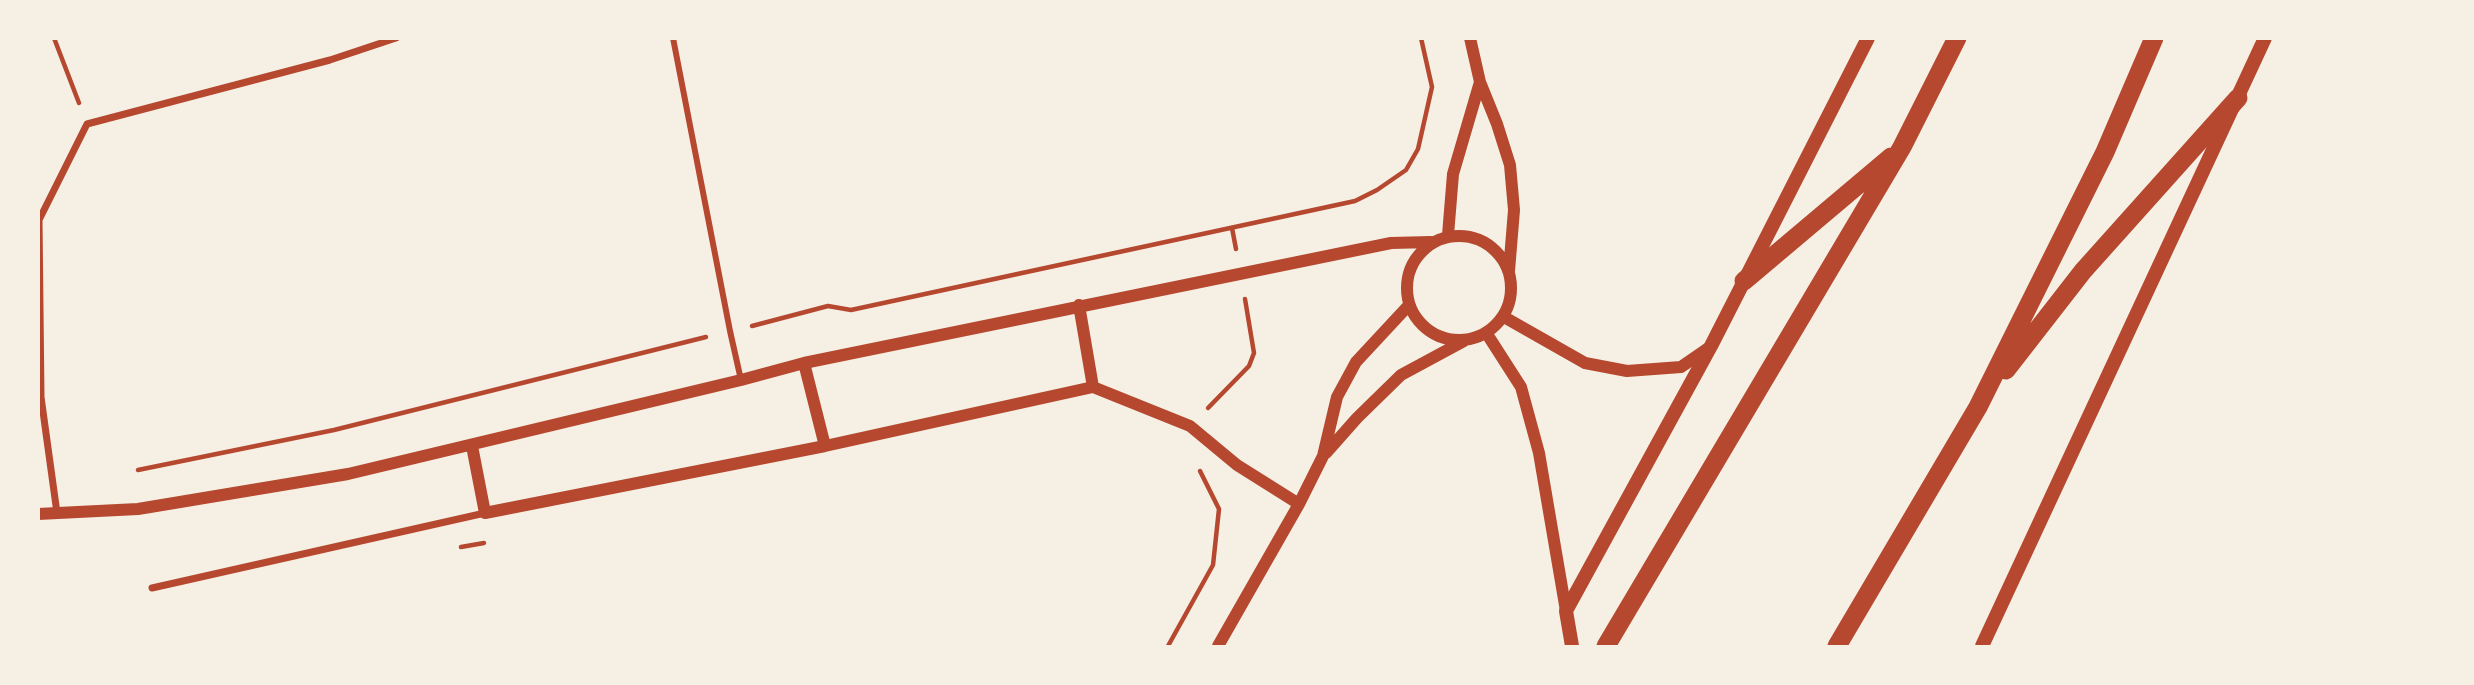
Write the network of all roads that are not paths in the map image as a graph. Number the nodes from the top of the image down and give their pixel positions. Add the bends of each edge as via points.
1 (396, 38) edge
2 (673, 38) edge
3 (1470, 38) edge
4 (1868, 38) edge
5 (1956, 38) edge
6 (2154, 38) edge
7 (2264, 38) edge
8 (1480, 82) junction
9 (2238, 98) junction
10 (1902, 147) junction
11 (1448, 235) junction
12 (1431, 242) junction
13 (1509, 271) junction
14 (1745, 281) junction
15 (1079, 305) junction
16 (1409, 305) junction
17 (1504, 317) junction
18 (1487, 334) junction
19 (1464, 341) junction
20 (1711, 346) junction
21 (804, 363) junction
22 (741, 380) junction
23 (1093, 387) junction
24 (1978, 407) junction
25 (472, 446) junction
26 (825, 446) junction
27 (1323, 456) junction
28 (1299, 504) junction
29 (57, 513) junction
30 (485, 513) junction
31 (38, 514) edge
32 (152, 588) dead end
33 (1566, 611) junction
34 (1218, 646) edge
35 (1572, 646) edge
36 (1606, 646) edge
37 (1837, 646) edge
38 (1982, 646) edge

1 - 29 street via 87,124 39,220 41,397
2 - 22 street
3 - 8 street
4 - 14 main road
5 - 10 highway
6 - 24 highway via 2105,152
7 - 9 main road
8 - 11 street via 1453,174
8 - 13 street via 1510,165 1514,209
9 - 24 highway via 2083,271
9 - 38 main road
10 - 14 highway
10 - 36 highway
11 - 12 street
11 - 13 street via 1474,236 1496,249
12 - 15 street via 1391,243
12 - 16 street via 1414,259 1406,281
13 - 17 street via 1512,295
14 - 20 main road
15 - 21 street
15 - 23 street
16 - 19 street via 1420,325 1441,338
16 - 27 street via 1356,362 1337,397
17 - 18 street
17 - 20 street via 1585,363 1628,371 1681,367
18 - 19 street
18 - 33 street via 1521,387 1539,453
19 - 27 street via 1401,375
20 - 33 main road
21 - 22 street
21 - 26 street
22 - 25 street
23 - 26 street
23 - 28 street via 1190,426 1237,466
24 - 37 highway
25 - 29 street via 348,474 138,509
25 - 30 street
26 - 30 street
27 - 28 street
28 - 34 street
29 - 31 street
30 - 32 street
33 - 35 main road

